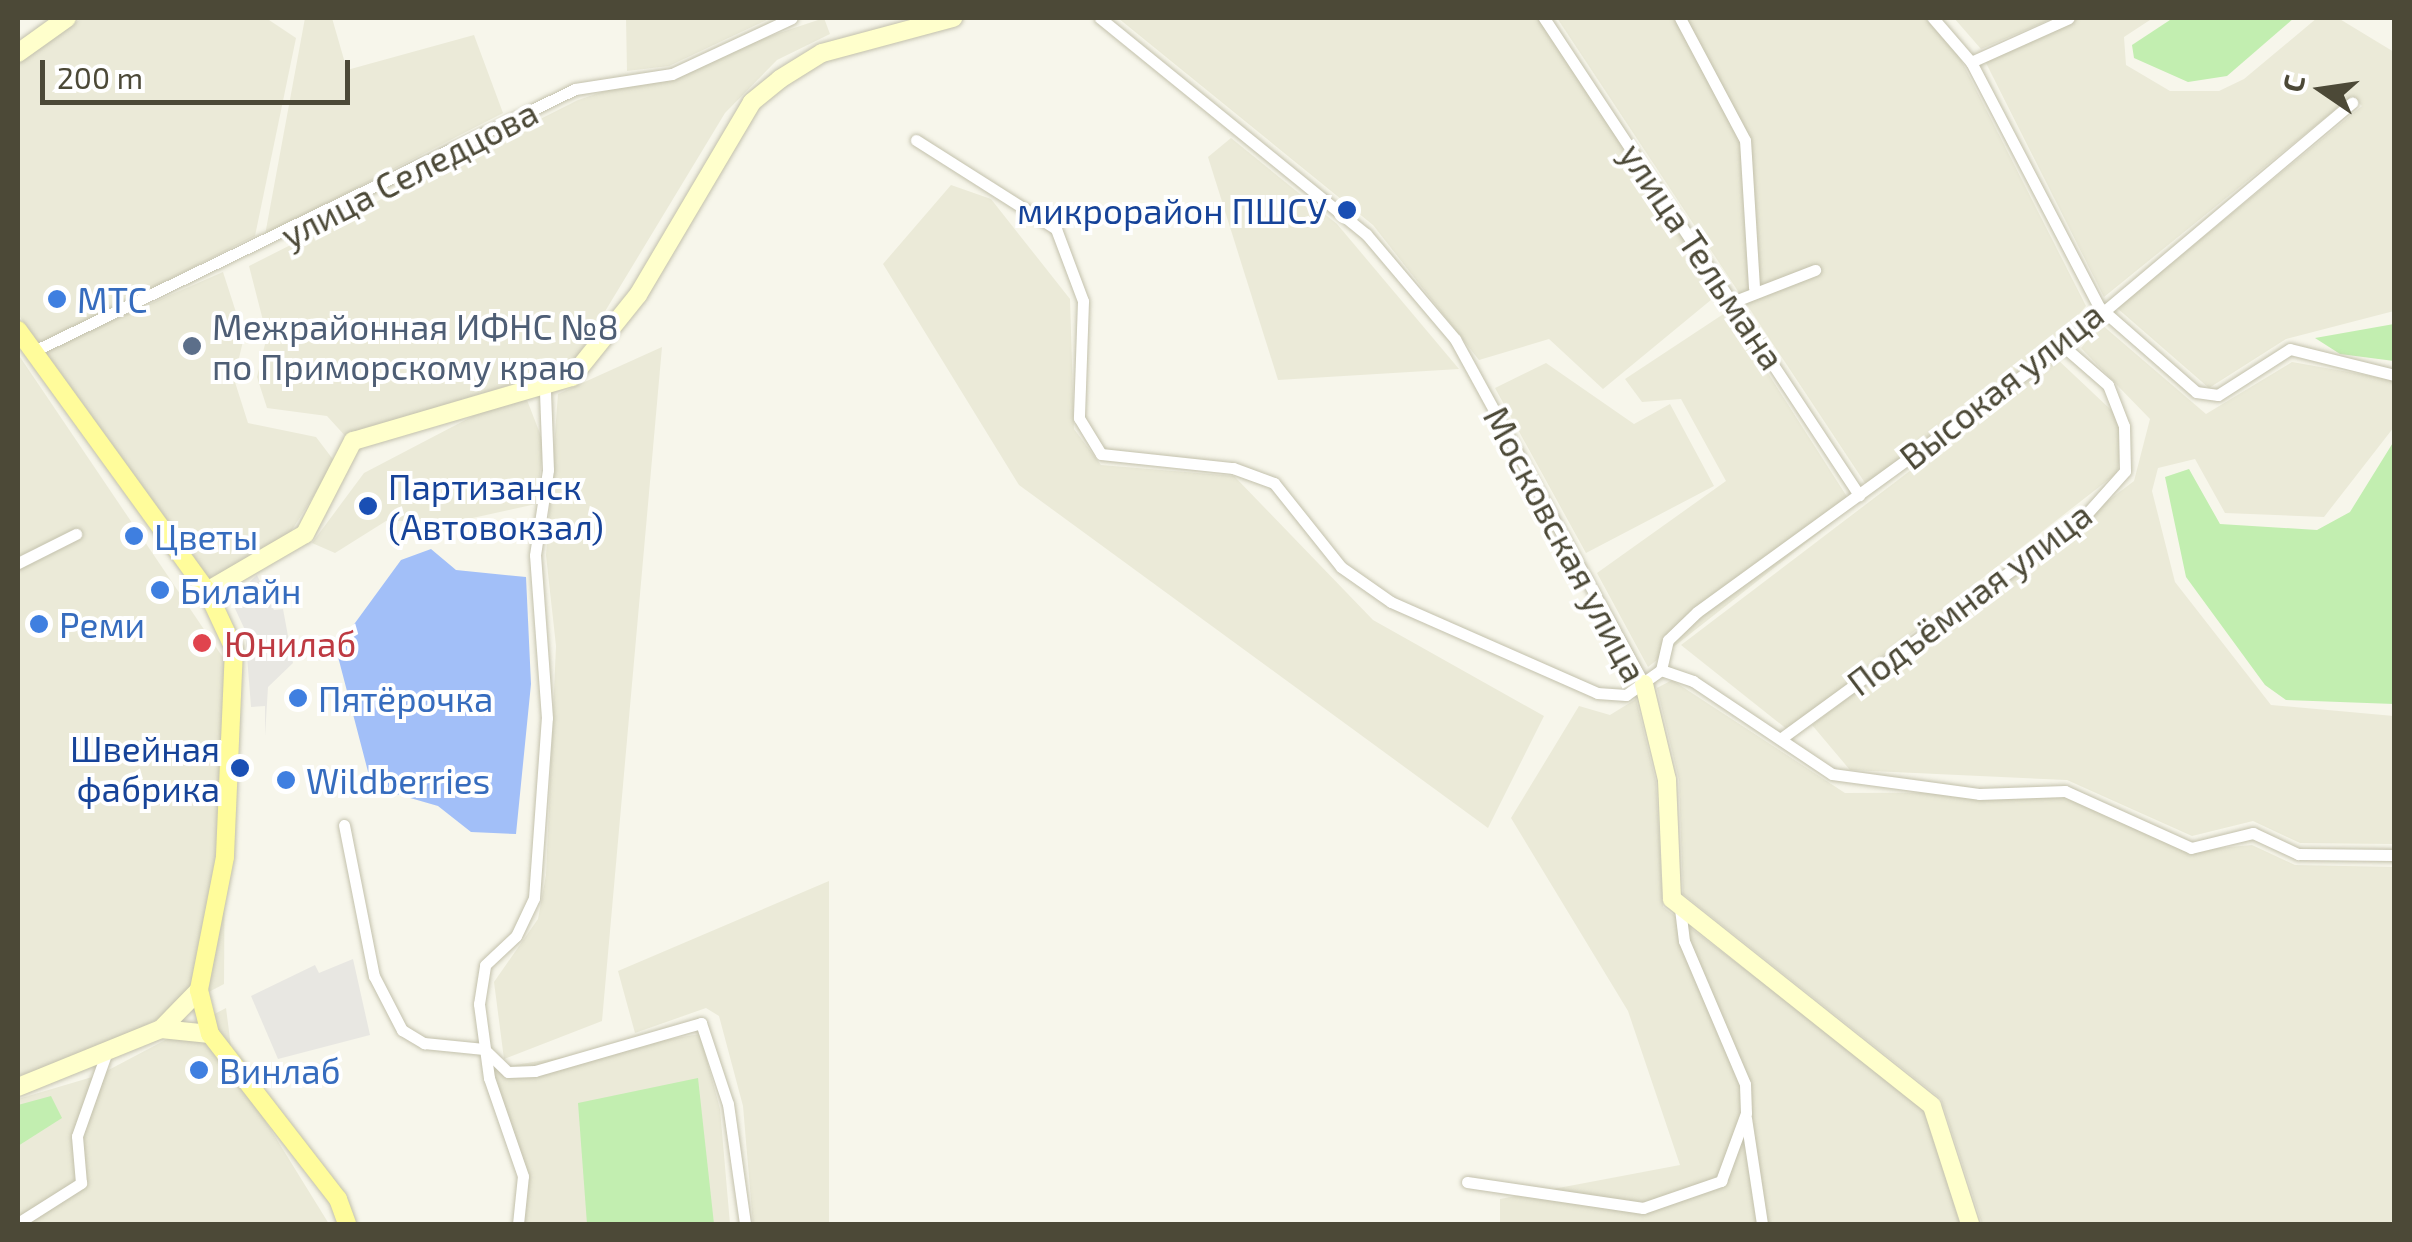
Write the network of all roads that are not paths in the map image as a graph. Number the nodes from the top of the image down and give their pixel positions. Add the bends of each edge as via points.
1 (66, 18) edge
2 (792, 18) edge
3 (953, 18) edge
4 (1100, 18) edge
5 (1544, 18) edge
6 (1680, 18) edge
7 (1933, 18) edge
8 (2069, 18) edge
9 (927, 21) edge
10 (18, 53) edge
11 (1971, 62) junction
12 (2352, 103) dead end
13 (916, 140) dead end
14 (1815, 270) dead end
15 (1754, 288) junction
16 (1735, 302) junction
17 (2099, 308) junction
18 (18, 330) edge
19 (2063, 346) junction
20 (32, 352) junction
21 (2394, 376) edge
22 (545, 392) junction
23 (1860, 495) junction
24 (76, 534) dead end
25 (18, 562) edge
26 (207, 591) junction
27 (1661, 670) junction
28 (1644, 684) junction
29 (1783, 737) junction
30 (344, 825) dead end
31 (2394, 855) edge
32 (1680, 909) junction
33 (199, 990) junction
34 (161, 1029) junction
35 (210, 1034) junction
36 (484, 1049) junction
37 (106, 1054) junction
38 (18, 1087) edge
39 (1746, 1114) junction
40 (1467, 1182) dead end
41 (18, 1223) edge
42 (348, 1224) edge
43 (518, 1224) edge
44 (745, 1224) edge
45 (1762, 1224) edge
46 (1970, 1224) edge

1 - 10 street
2 - 20 street, улица Селедцова via 672,74 575,90
3 - 9 street
4 - 28 street, Московская улица via 1366,234 1456,339
5 - 16 street, улица Тельмана
6 - 15 street via 1745,140
7 - 11 street
8 - 11 street
9 - 22 street via 822,53 752,102 611,337
11 - 17 street
12 - 17 street, Высокая улица
13 - 28 street via 1056,229 1083,301 1080,418 1100,454 1254,474 1274,483 1362,587 1554,680 1626,695
14 - 15 street
15 - 16 street
16 - 23 street, улица Тельмана
17 - 19 street, Высокая улица
17 - 21 street via 2206,396 2290,349
18 - 20 main road
19 - 23 street, Высокая улица
19 - 29 street, Подъёмная улица via 2108,384 2124,426 2125,470 2083,518
20 - 26 main road
22 - 26 street via 353,441 305,534
22 - 36 street via 548,470 535,555 547,718 534,898 516,936 485,965
23 - 27 street, Высокая улица via 1697,612 1668,640
24 - 25 street
26 - 33 main road via 234,648 235,729 225,856
27 - 28 street
27 - 29 street via 1728,698
28 - 32 street, Московская улица via 1668,780 1672,900
29 - 31 street via 1832,774 1979,794 2065,792 2191,848 2253,833 2298,854
30 - 36 street via 386,1006 424,1043
32 - 39 street via 1694,970 1738,1051
32 - 46 street via 1932,1106
33 - 34 street
33 - 35 main road
34 - 35 street
34 - 37 street
35 - 42 main road via 338,1199
36 - 43 street via 523,1176
36 - 44 street via 508,1072 551,1070 701,1023 728,1104
37 - 38 street
37 - 41 street via 77,1136 80,1182
39 - 40 street via 1721,1181 1643,1208
39 - 45 street

